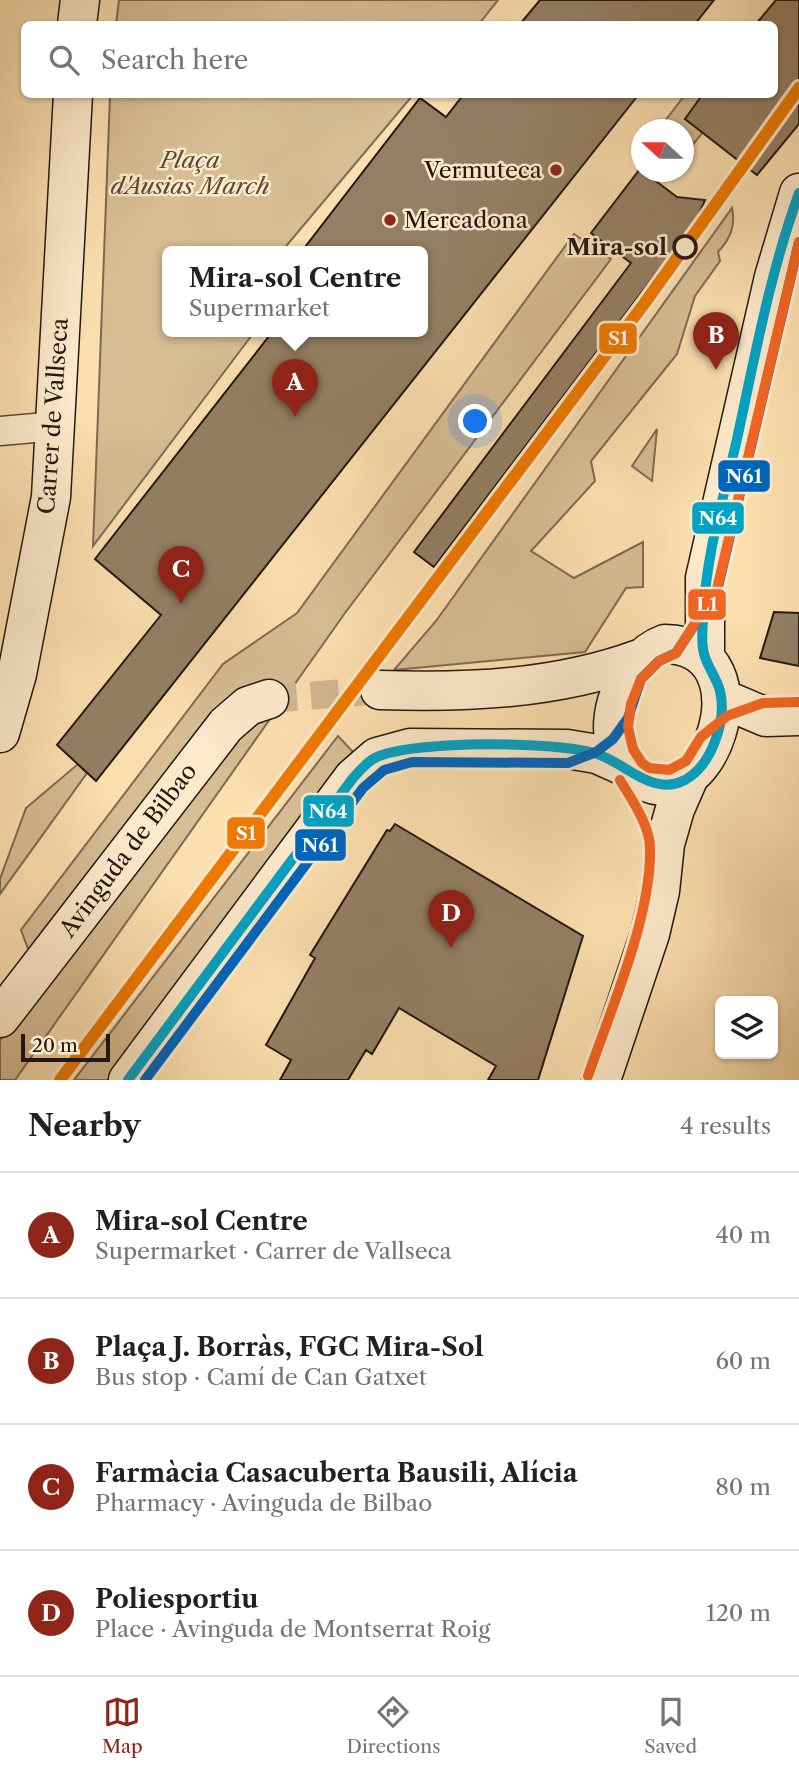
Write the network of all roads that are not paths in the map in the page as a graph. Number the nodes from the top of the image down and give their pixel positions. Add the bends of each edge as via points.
1 (80, 0) edge
2 (77, 21) edge
3 (73, 98) edge
4 (799, 193) edge
5 (57, 426) junction
6 (0, 431) edge
7 (704, 585) junction
8 (652, 652) junction
9 (705, 657) junction
10 (561, 681) junction
11 (380, 690) tunnel mouth
12 (721, 698) junction
13 (269, 699) tunnel mouth
14 (616, 706) junction
15 (783, 716) edge
16 (0, 733) edge
17 (567, 749) junction
18 (700, 762) junction
19 (629, 770) junction
20 (665, 844) junction
21 (0, 1017) edge
22 (128, 1080) edge
23 (601, 1080) edge

1 - 2 street
3 - 5 street, Carrer de Vallseca
4 - 7 street via 774,277
5 - 6 street
5 - 16 street, Carrer de Vallseca via 48,511 17,674
7 - 8 street
7 - 9 street
8 - 9 street via 686,647
8 - 10 street via 602,673
8 - 14 street via 629,671
9 - 12 street
10 - 11 street via 430,692
10 - 14 street
12 - 15 street
12 - 18 street via 720,722
13 - 21 street, Avinguda de Bilbao via 248,706 217,735
14 - 17 street via 590,740
14 - 19 street via 617,746
15 - 18 street via 734,728
17 - 19 street via 597,754
17 - 22 street via 410,748 377,757 353,778
18 - 19 street via 671,785 657,785
18 - 20 street via 675,809
19 - 20 street via 652,808
20 - 23 street via 650,934

